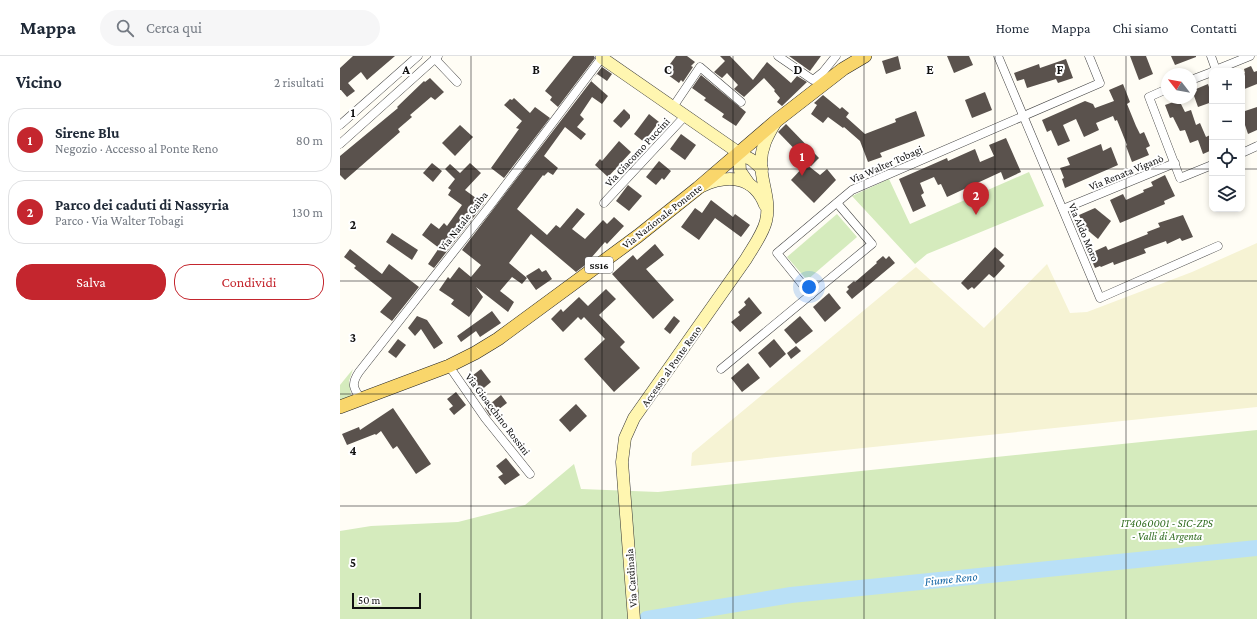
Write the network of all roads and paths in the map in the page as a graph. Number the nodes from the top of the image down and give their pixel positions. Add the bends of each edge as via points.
1 (418, 56) edge
2 (778, 56) edge
3 (836, 56) edge
4 (865, 56) edge
5 (998, 56) edge
6 (1089, 56) edge
7 (1211, 56) edge
8 (1250, 56) edge
9 (436, 57) edge
10 (602, 57) edge
11 (426, 67) junction
12 (1213, 68) edge
13 (1221, 68) edge
14 (1209, 73) edge
15 (1197, 78) edge
16 (458, 82) dead end
17 (1161, 92) edge
18 (367, 101) junction
19 (741, 102) dead end
20 (673, 106) junction
21 (375, 113) junction
22 (685, 116) junction
23 (1023, 116) junction
24 (776, 121) junction
25 (340, 125) edge
26 (340, 144) edge
27 (1257, 146) edge
28 (1245, 152) edge
29 (739, 153) junction
30 (1174, 164) junction
31 (1209, 166) edge
32 (762, 169) junction
33 (749, 184) junction
34 (698, 188) junction
35 (837, 202) junction
36 (604, 203) dead end
37 (1063, 209) junction
38 (767, 211) junction
39 (1218, 246) dead end
40 (811, 295) junction
41 (449, 366) junction
42 (721, 369) dead end
43 (361, 399) junction
44 (340, 407) edge
45 (530, 474) dead end
46 (628, 536) joint
47 (634, 619) edge

1 - 11 street
1 - 18 street
2 - 3 street via 813,80
4 - 24 main road, Via Nazionale Ponente / SS16 via 843,69
5 - 23 street, Via Aldo Moro
6 - 23 street, Via Walter Tobagi via 1100,83
7 - 12 street
8 - 13 street
9 - 11 street
9 - 16 street
10 - 20 main road
10 - 43 street, Via Natale Gaiba via 354,379 354,388
11 - 21 street
14 - 15 street
17 - 30 street via 1149,97
18 - 21 street
18 - 25 street
19 - 20 street via 700,67
20 - 22 main road
21 - 26 street
22 - 29 main road
22 - 36 street, Via Giacomo Puccini
23 - 35 street, Via Walter Tobagi via 852,190
23 - 37 street, Via Aldo Moro
24 - 29 main road, Via Nazionale Ponente / SS16
24 - 32 main road, Accesso al Ponte Reno via 764,143
27 - 28 street
29 - 32 main road
29 - 33 main road via 740,171
29 - 34 main road, Via Nazionale Ponente / SS16
30 - 31 street via 1180,178
30 - 37 street, Via Renata Viganò
32 - 38 main road, Accesso al Ponte Reno
33 - 34 main road via 729,178
33 - 38 main road via 761,195
34 - 41 main road, Via Nazionale Ponente / SS16 via 638,236 498,339
35 - 40 street, Via Walter Tobagi via 776,254
35 - 40 street via 872,244
37 - 39 street, Via Aldo Moro via 1100,298
38 - 46 main road, Accesso al Ponte Reno via 766,222 746,259 629,428 622,462
40 - 42 street
41 - 43 main road, Via Nazionale Ponente / SS16
41 - 45 street, Via Gioacchino Rossini
43 - 44 main road, Via Nazionale Ponente / SS16
46 - 47 main road, Via Cardinala

